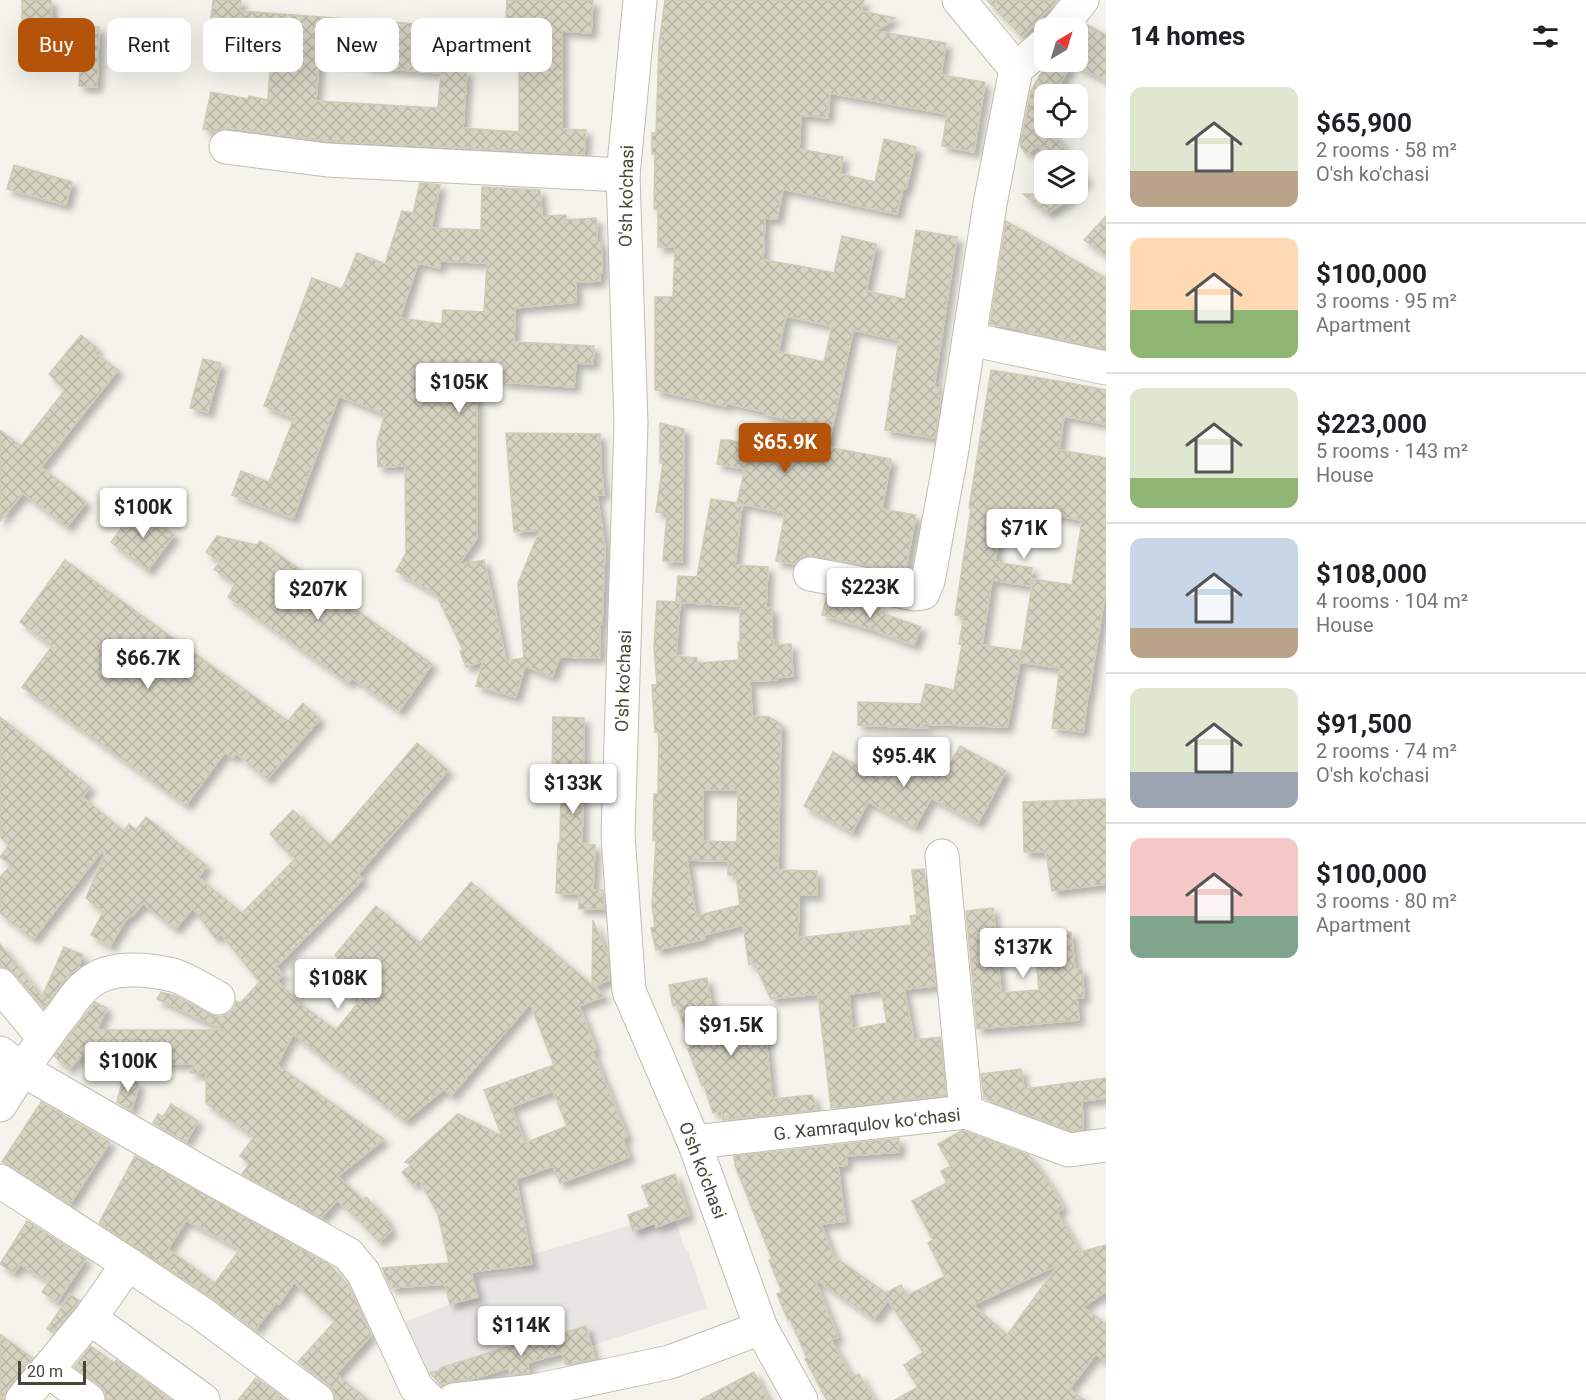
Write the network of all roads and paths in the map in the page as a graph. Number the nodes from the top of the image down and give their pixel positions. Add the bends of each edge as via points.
1 (640, 0) edge
2 (959, 0) edge
3 (1082, 0) edge
4 (1068, 18) edge
5 (1034, 54) edge
6 (1016, 69) junction
7 (226, 147) dead end
8 (623, 175) junction
9 (969, 339) junction
10 (1106, 368) edge
11 (810, 574) dead end
12 (942, 856) dead end
13 (0, 985) edge
14 (218, 998) dead end
15 (44, 1038) junction
16 (12, 1062) edge
17 (0, 1106) edge
18 (966, 1112) junction
19 (694, 1142) junction
20 (1106, 1145) edge
21 (0, 1181) edge
22 (128, 1264) junction
23 (90, 1318) junction
24 (761, 1328) junction
25 (47, 1370) junction
26 (22, 1400) edge
27 (88, 1400) edge
28 (203, 1400) edge
29 (317, 1400) edge
30 (429, 1400) edge
31 (454, 1400) edge
32 (801, 1400) edge

1 - 8 street, O'sh ko'chasi
2 - 6 street
3 - 4 street
5 - 6 street
6 - 9 street
7 - 8 street via 327,160
8 - 19 street, O'sh ko'chasi via 631,423 618,834 629,991
9 - 10 street
9 - 11 street via 925,590 915,594
12 - 18 street
13 - 15 street
14 - 15 street via 175,975 120,970 90,982
15 - 16 street
16 - 17 street
16 - 30 street via 348,1254 363,1272 416,1387
18 - 19 street, G. Xamraqulov koʻchasi
18 - 20 street, G. Xamraqulov koʻchasi via 1069,1149
19 - 24 street, O'sh ko'chasi
21 - 22 street
22 - 23 street
22 - 29 street
23 - 25 street
23 - 28 street
24 - 31 street via 670,1362 534,1391
24 - 32 street, O'sh ko'chasi
25 - 26 street
25 - 27 street

